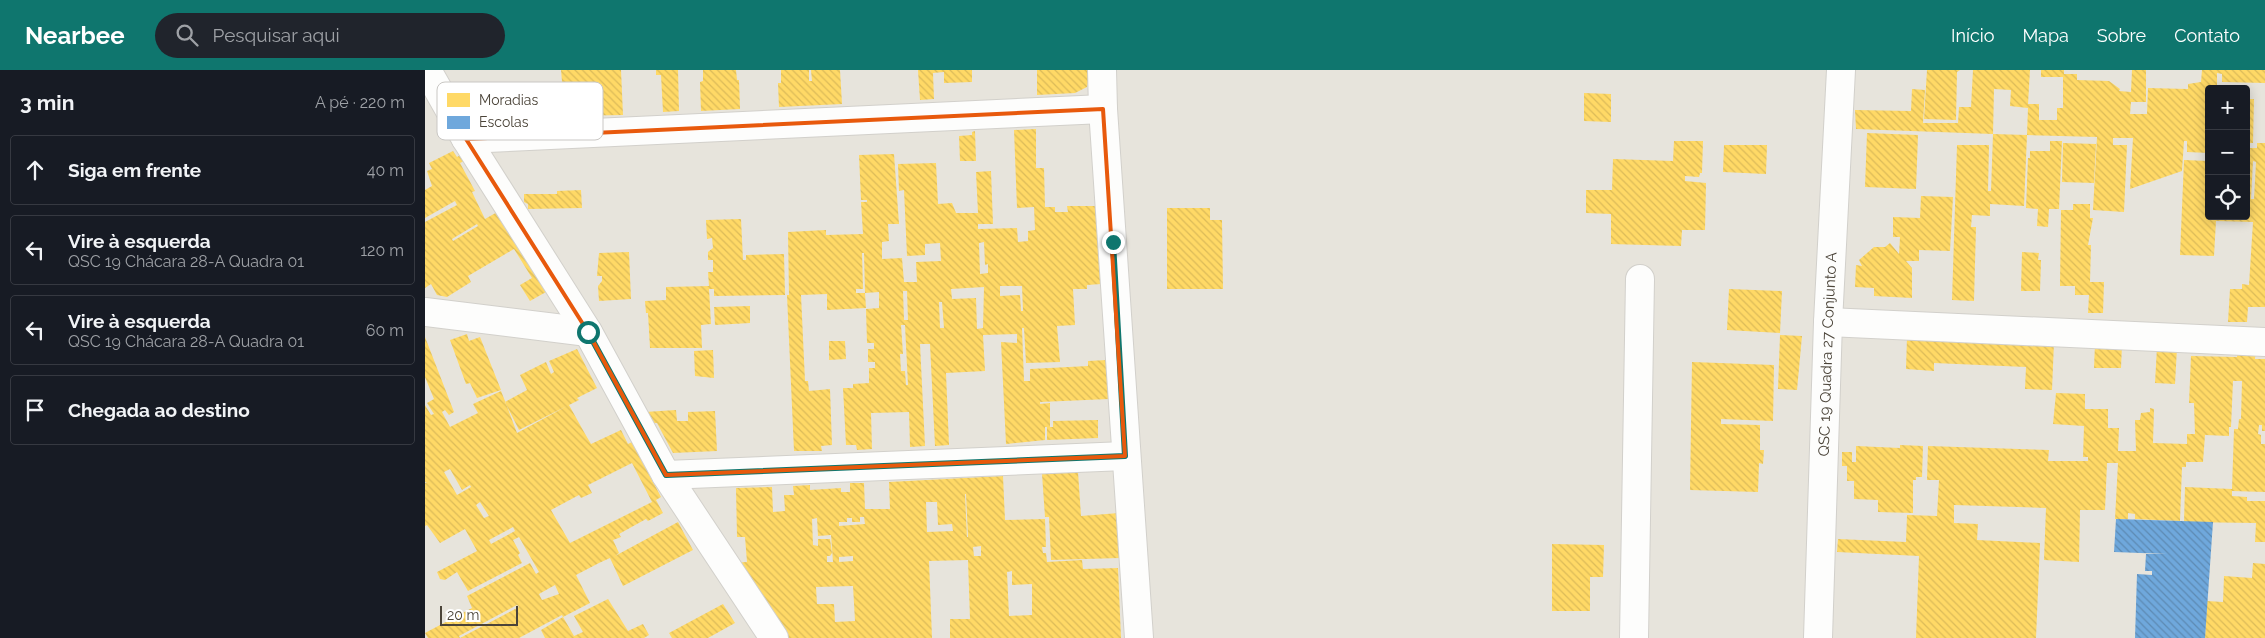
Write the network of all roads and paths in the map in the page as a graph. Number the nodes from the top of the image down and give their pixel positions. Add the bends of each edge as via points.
1 (427, 70) edge
2 (1102, 70) edge
3 (1841, 70) edge
4 (437, 88) edge
5 (1103, 109) junction
6 (603, 133) edge
7 (467, 140) edge
8 (1640, 279) dead end
9 (425, 312) edge
10 (1828, 322) junction
11 (588, 332) junction
12 (2265, 342) edge
13 (1125, 456) junction
14 (666, 475) junction
15 (774, 638) edge
16 (1139, 638) edge
17 (1634, 638) edge
18 (1817, 638) edge

1 - 4 street
2 - 5 street
3 - 10 street, QSC 19 Quadra 27 Conjunto A
5 - 6 street
5 - 13 street
7 - 11 street
8 - 17 street
9 - 11 street
10 - 12 street
10 - 18 street, QSC 19 Quadra 27 Conjunto A
11 - 14 street
13 - 14 street
13 - 16 street
14 - 15 street

